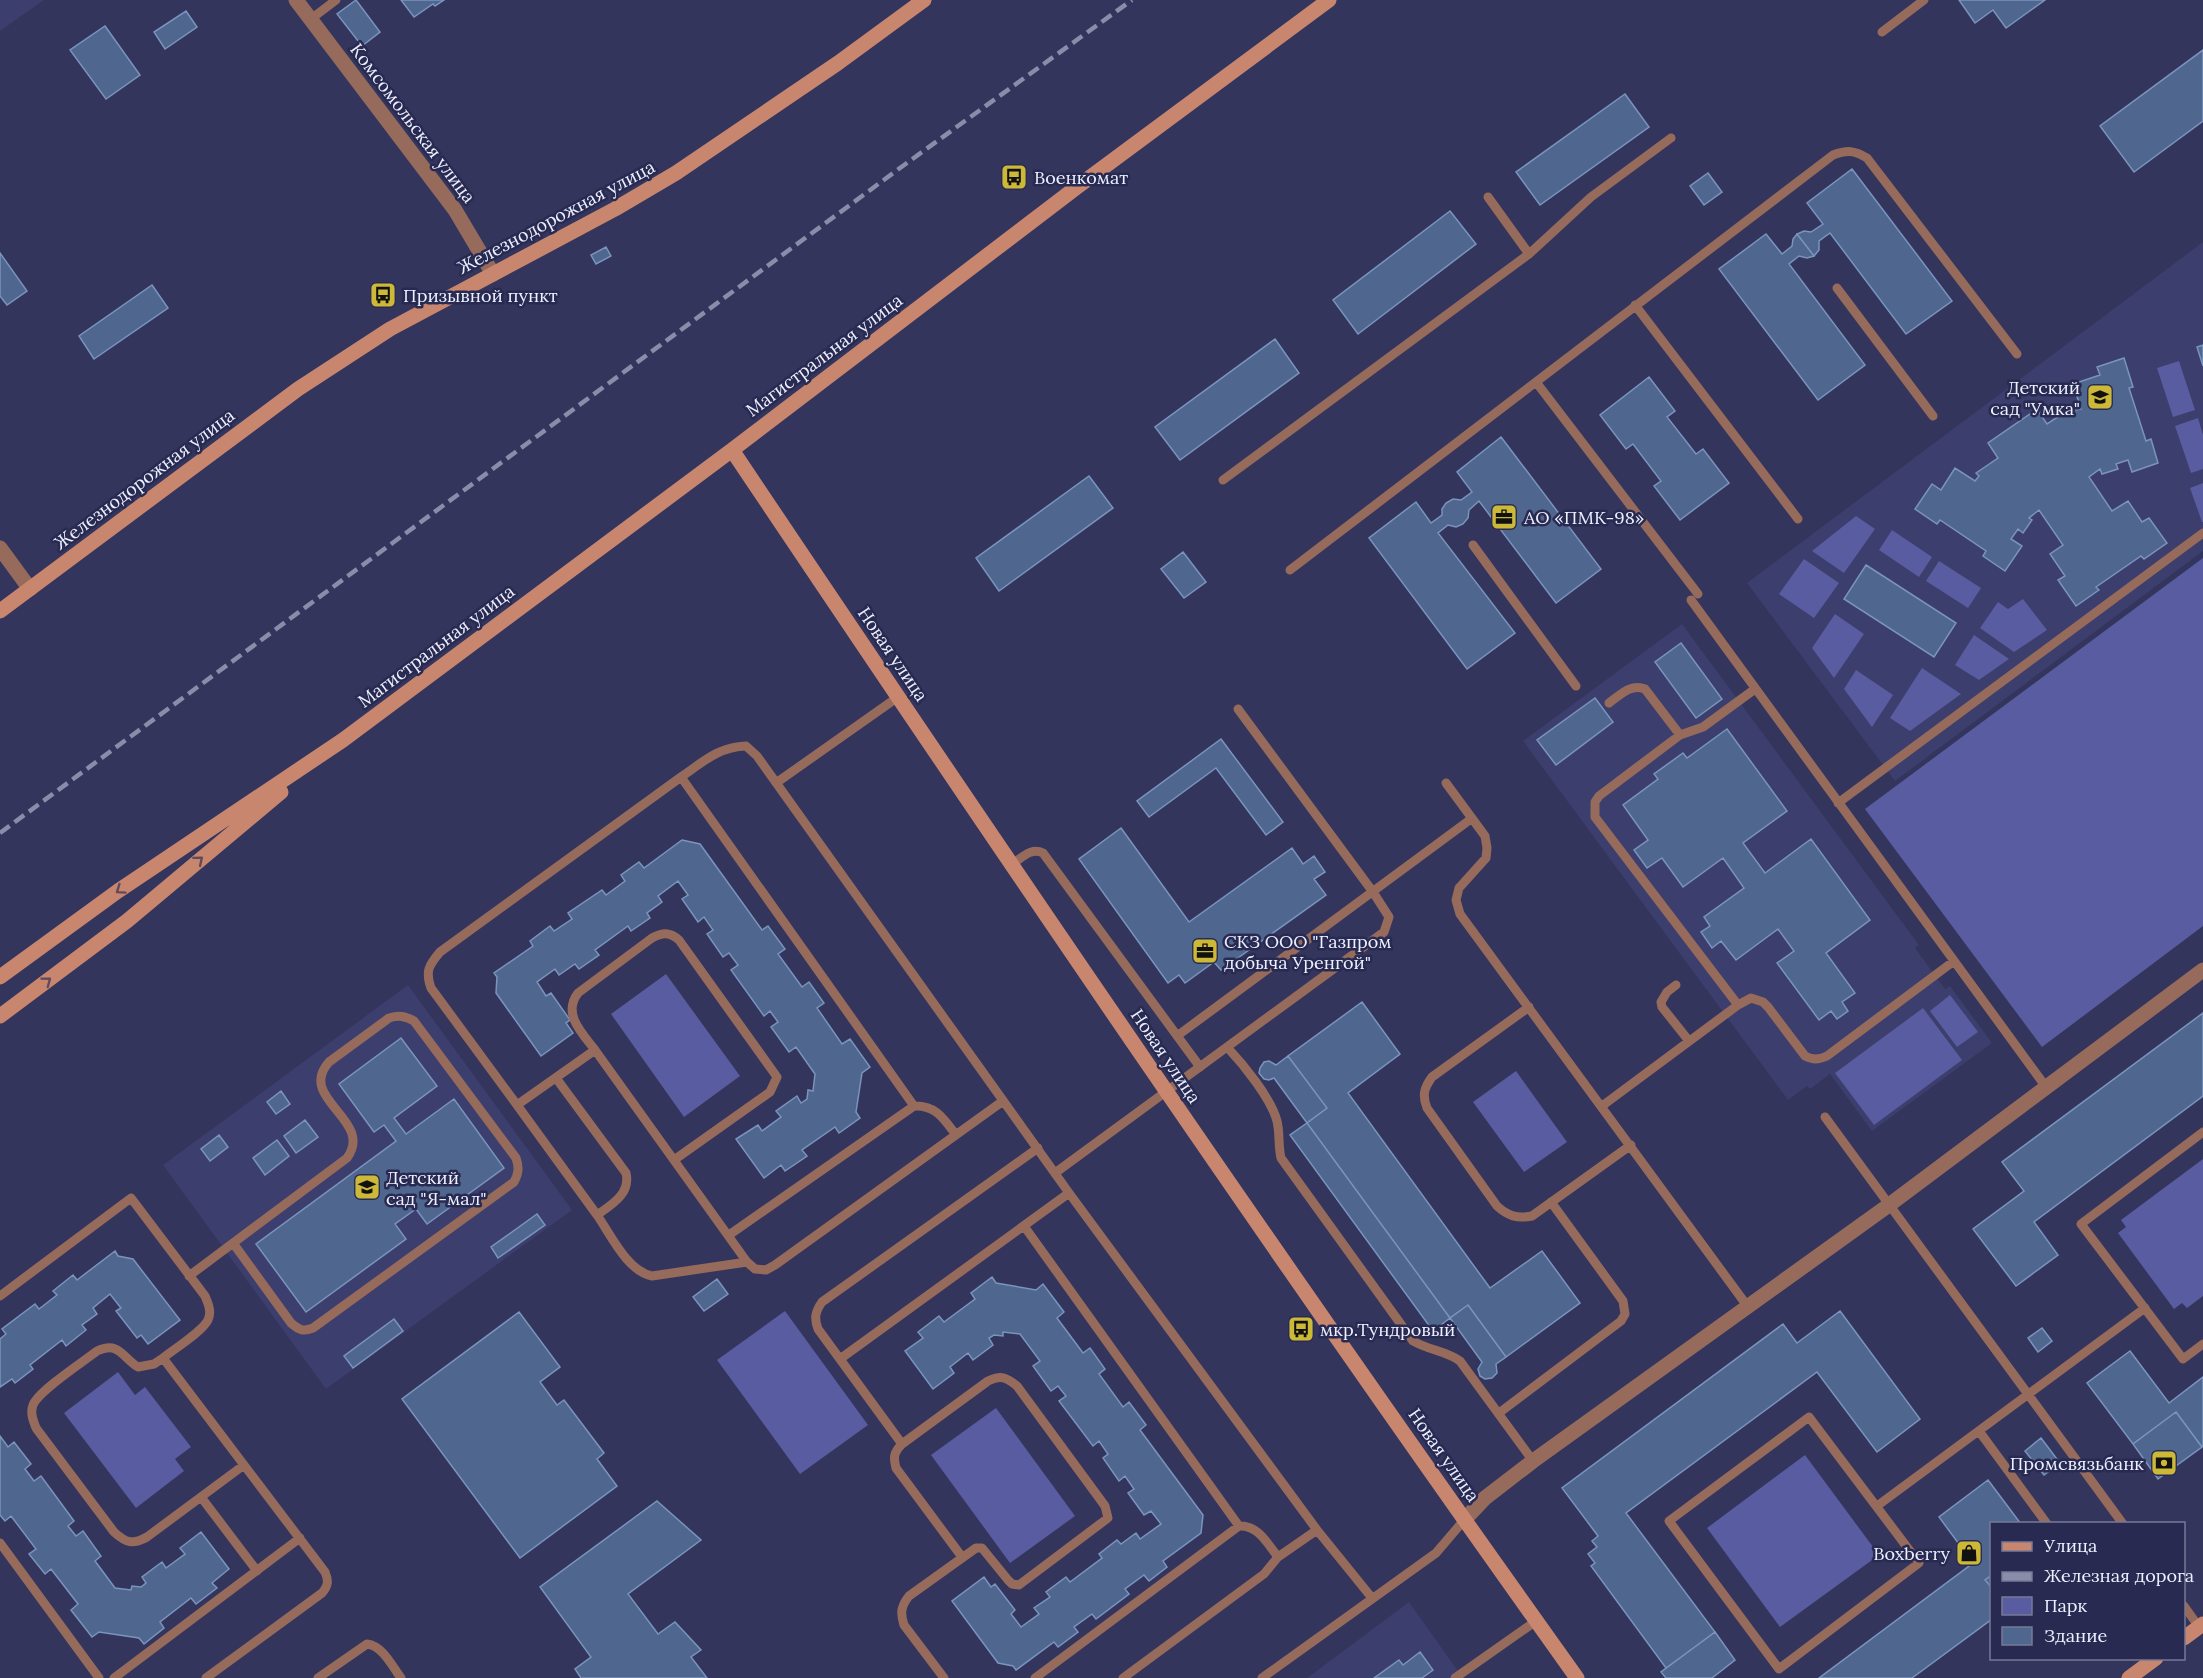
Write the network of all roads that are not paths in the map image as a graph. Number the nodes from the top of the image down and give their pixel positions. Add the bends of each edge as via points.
1 (296, 0) edge
2 (336, 0) edge
3 (924, 0) edge
4 (1329, 0) edge
5 (1924, 0) edge
6 (310, 19) junction
7 (1882, 32) dead end
8 (1671, 138) dead end
9 (1488, 197) dead end
10 (1529, 254) junction
11 (493, 274) junction
12 (1837, 288) dead end
13 (1635, 306) junction
14 (2017, 354) dead end
15 (1536, 382) junction
16 (1934, 416) dead end
17 (732, 450) junction
18 (1223, 480) dead end
19 (1798, 519) dead end
20 (2203, 533) edge
21 (1473, 545) dead end
22 (0, 548) edge
23 (1290, 570) dead end
24 (30, 589) junction
25 (0, 611) edge
26 (1576, 686) dead end
27 (1755, 689) junction
28 (898, 697) junction
29 (1608, 703) dead end
30 (1238, 709) dead end
31 (1680, 735) junction
32 (343, 740) junction
33 (681, 777) junction
34 (776, 783) junction
35 (1446, 783) dead end
36 (1838, 802) junction
37 (1472, 819) junction
38 (1012, 864) junction
39 (1374, 892) junction
40 (1954, 962) junction
41 (2203, 970) edge
42 (0, 976) edge
43 (1676, 985) dead end
44 (1738, 1005) junction
45 (1529, 1007) junction
46 (0, 1016) edge
47 (1177, 1036) junction
48 (1689, 1041) junction
49 (1227, 1047) junction
50 (595, 1050) junction
51 (1200, 1067) junction
52 (556, 1078) junction
53 (2046, 1087) junction
54 (1167, 1091) junction
55 (1003, 1101) junction
56 (517, 1105) junction
57 (914, 1106) junction
58 (1602, 1106) junction
59 (1825, 1117) dead end
60 (2203, 1132) edge
61 (956, 1135) junction
62 (1631, 1145) junction
63 (1038, 1148) junction
64 (675, 1160) junction
65 (1055, 1173) junction
66 (1069, 1193) junction
67 (1551, 1202) junction
68 (1889, 1204) junction
69 (597, 1215) junction
70 (1024, 1226) junction
71 (729, 1235) junction
72 (233, 1242) junction
73 (747, 1262) junction
74 (189, 1276) junction
75 (0, 1296) edge
76 (1748, 1307) junction
77 (2145, 1308) junction
78 (2203, 1344) edge
79 (163, 1358) junction
80 (840, 1359) junction
81 (2028, 1395) junction
82 (1499, 1413) junction
83 (1979, 1431) junction
84 (902, 1443) junction
85 (1533, 1461) junction
86 (244, 1465) junction
87 (201, 1497) junction
88 (1877, 1506) junction
89 (1465, 1519) junction
90 (2047, 1522) edge
91 (2123, 1522) edge
92 (1239, 1526) junction
93 (1317, 1530) junction
94 (300, 1538) junction
95 (0, 1543) edge
96 (962, 1557) junction
97 (1278, 1557) junction
98 (257, 1571) junction
99 (1372, 1598) junction
100 (2185, 1607) edge
101 (1536, 1621) junction
102 (2201, 1625) edge
103 (2185, 1637) edge
104 (2155, 1660) edge
105 (99, 1678) edge
106 (114, 1678) edge
107 (206, 1678) edge
108 (318, 1678) edge
109 (401, 1678) edge
110 (944, 1678) edge
111 (1035, 1678) edge
112 (1123, 1678) edge
113 (1262, 1678) edge
114 (1455, 1678) edge
115 (1577, 1678) edge
116 (2129, 1678) edge

1 - 6 street, Комсомольская улица
2 - 6 lane
3 - 11 main road, Железнодорожная улица via 676,173
4 - 17 main road, Магистральная улица
5 - 7 lane
6 - 11 street, Комсомольская улица via 455,210
8 - 10 lane via 1591,197
9 - 10 lane
10 - 18 lane
11 - 24 main road, Железнодорожная улица via 390,329 298,389
12 - 16 lane
13 - 14 lane via 1833,155 1857,151 1867,158
13 - 15 lane
13 - 19 lane
15 - 23 lane
15 - 27 lane via 1695,597
17 - 28 main road, Новая улица
17 - 32 main road, Магистральная улица
20 - 36 lane
21 - 26 lane
22 - 24 street
24 - 25 main road, Железнодорожная улица
27 - 31 lane via 1703,727
27 - 36 lane
28 - 34 lane
28 - 38 main road, Новая улица
29 - 31 lane via 1629,689 1646,689
30 - 39 lane
31 - 44 lane via 1599,796 1595,817
32 -> 42 main road, Магистральная улица via 118,891
46 -> 32 main road, Магистральная улица via 127,921
33 - 34 lane via 729,746 746,746
33 - 56 lane via 440,952 431,964 427,976 431,988
33 - 57 lane
34 - 55 lane
35 - 37 lane
36 - 40 lane
37 - 39 lane
37 - 45 lane via 1485,836 1488,848 1479,869 1459,888 1456,900 1460,914
38 - 47 lane via 1032,851 1043,853
38 - 54 main road, Новая улица
39 - 47 lane
39 - 49 lane via 1389,917 1383,932
40 - 44 lane via 1820,1059 1805,1056 1763,1002 1751,998
40 - 53 lane
41 - 53 street
43 - 48 lane via 1667,992 1662,1007
44 - 48 lane
45 - 58 lane
45 - 67 lane via 1432,1077 1424,1098 1427,1108 1504,1212 1522,1218 1532,1216
47 - 51 lane
48 - 58 lane
49 - 51 lane
49 - 82 lane via 1245,1066 1274,1111 1281,1158 1413,1341 1460,1361
50 - 52 lane
50 - 64 lane
50 - 64 lane via 574,1020 572,1000 652,938 661,933 672,934 777,1077 770,1092
51 - 54 lane
52 - 56 lane
52 - 69 lane via 626,1173 628,1180 620,1197
53 - 68 street
54 - 65 lane
54 - 89 main road, Новая улица
55 - 61 lane
55 - 63 lane
56 - 69 lane
57 - 61 lane via 926,1105 934,1110
57 - 71 lane
58 - 62 lane
59 - 68 lane
60 - 77 lane via 2081,1224
61 - 73 lane via 775,1265 755,1269
62 - 67 lane
62 - 76 lane
63 - 65 lane
63 - 80 lane via 822,1302 814,1320
64 - 71 lane
65 - 66 lane
66 - 70 lane
66 - 93 lane
67 - 82 lane via 1623,1301 1625,1314 1621,1321
68 - 76 street
68 - 81 lane
69 - 73 lane via 632,1267 645,1275
70 - 80 lane
70 - 92 lane
71 - 73 lane
72 - 72 lane via 347,1158 354,1140 322,1089 322,1070 389,1018 405,1016 414,1021 516,1158 518,1174 514,1182 305,1331 291,1323
72 - 74 lane
74 - 75 lane via 131,1198
74 - 79 lane via 205,1296 209,1318
76 - 85 street
77 - 78 lane via 2183,1359
77 - 81 lane
79 - 86 lane
79 - 87 lane via 138,1367 117,1348 97,1351 39,1395 31,1417 124,1542 137,1543
80 - 84 lane
81 - 83 lane
81 - 91 lane
82 - 85 lane
83 - 88 lane
83 - 90 lane
84 - 96 lane via 893,1459 896,1468
84 - 96 lane via 988,1381 1008,1378 1108,1512 1103,1523 1019,1585 1012,1584 982,1548 970,1550
85 - 89 street
86 - 87 lane
86 - 94 lane
87 - 98 lane
88 - 88 lane via 1809,1417 1669,1521 1779,1669 1919,1563
89 - 99 lane via 1436,1552
89 - 101 main road, Новая улица
92 - 97 lane via 1256,1529
92 - 111 lane
93 - 97 lane
93 - 99 lane
94 - 98 lane
94 - 107 lane via 325,1572 327,1587
95 - 105 lane
96 - 110 lane via 909,1596 901,1615 904,1625
97 - 112 lane via 1264,1574
98 - 106 lane
99 - 113 lane
100 - 102 lane
101 - 114 lane
101 - 115 main road, Новая улица
102 - 103 main road
104 - 116 main road
108 - 109 lane via 367,1644 380,1649

